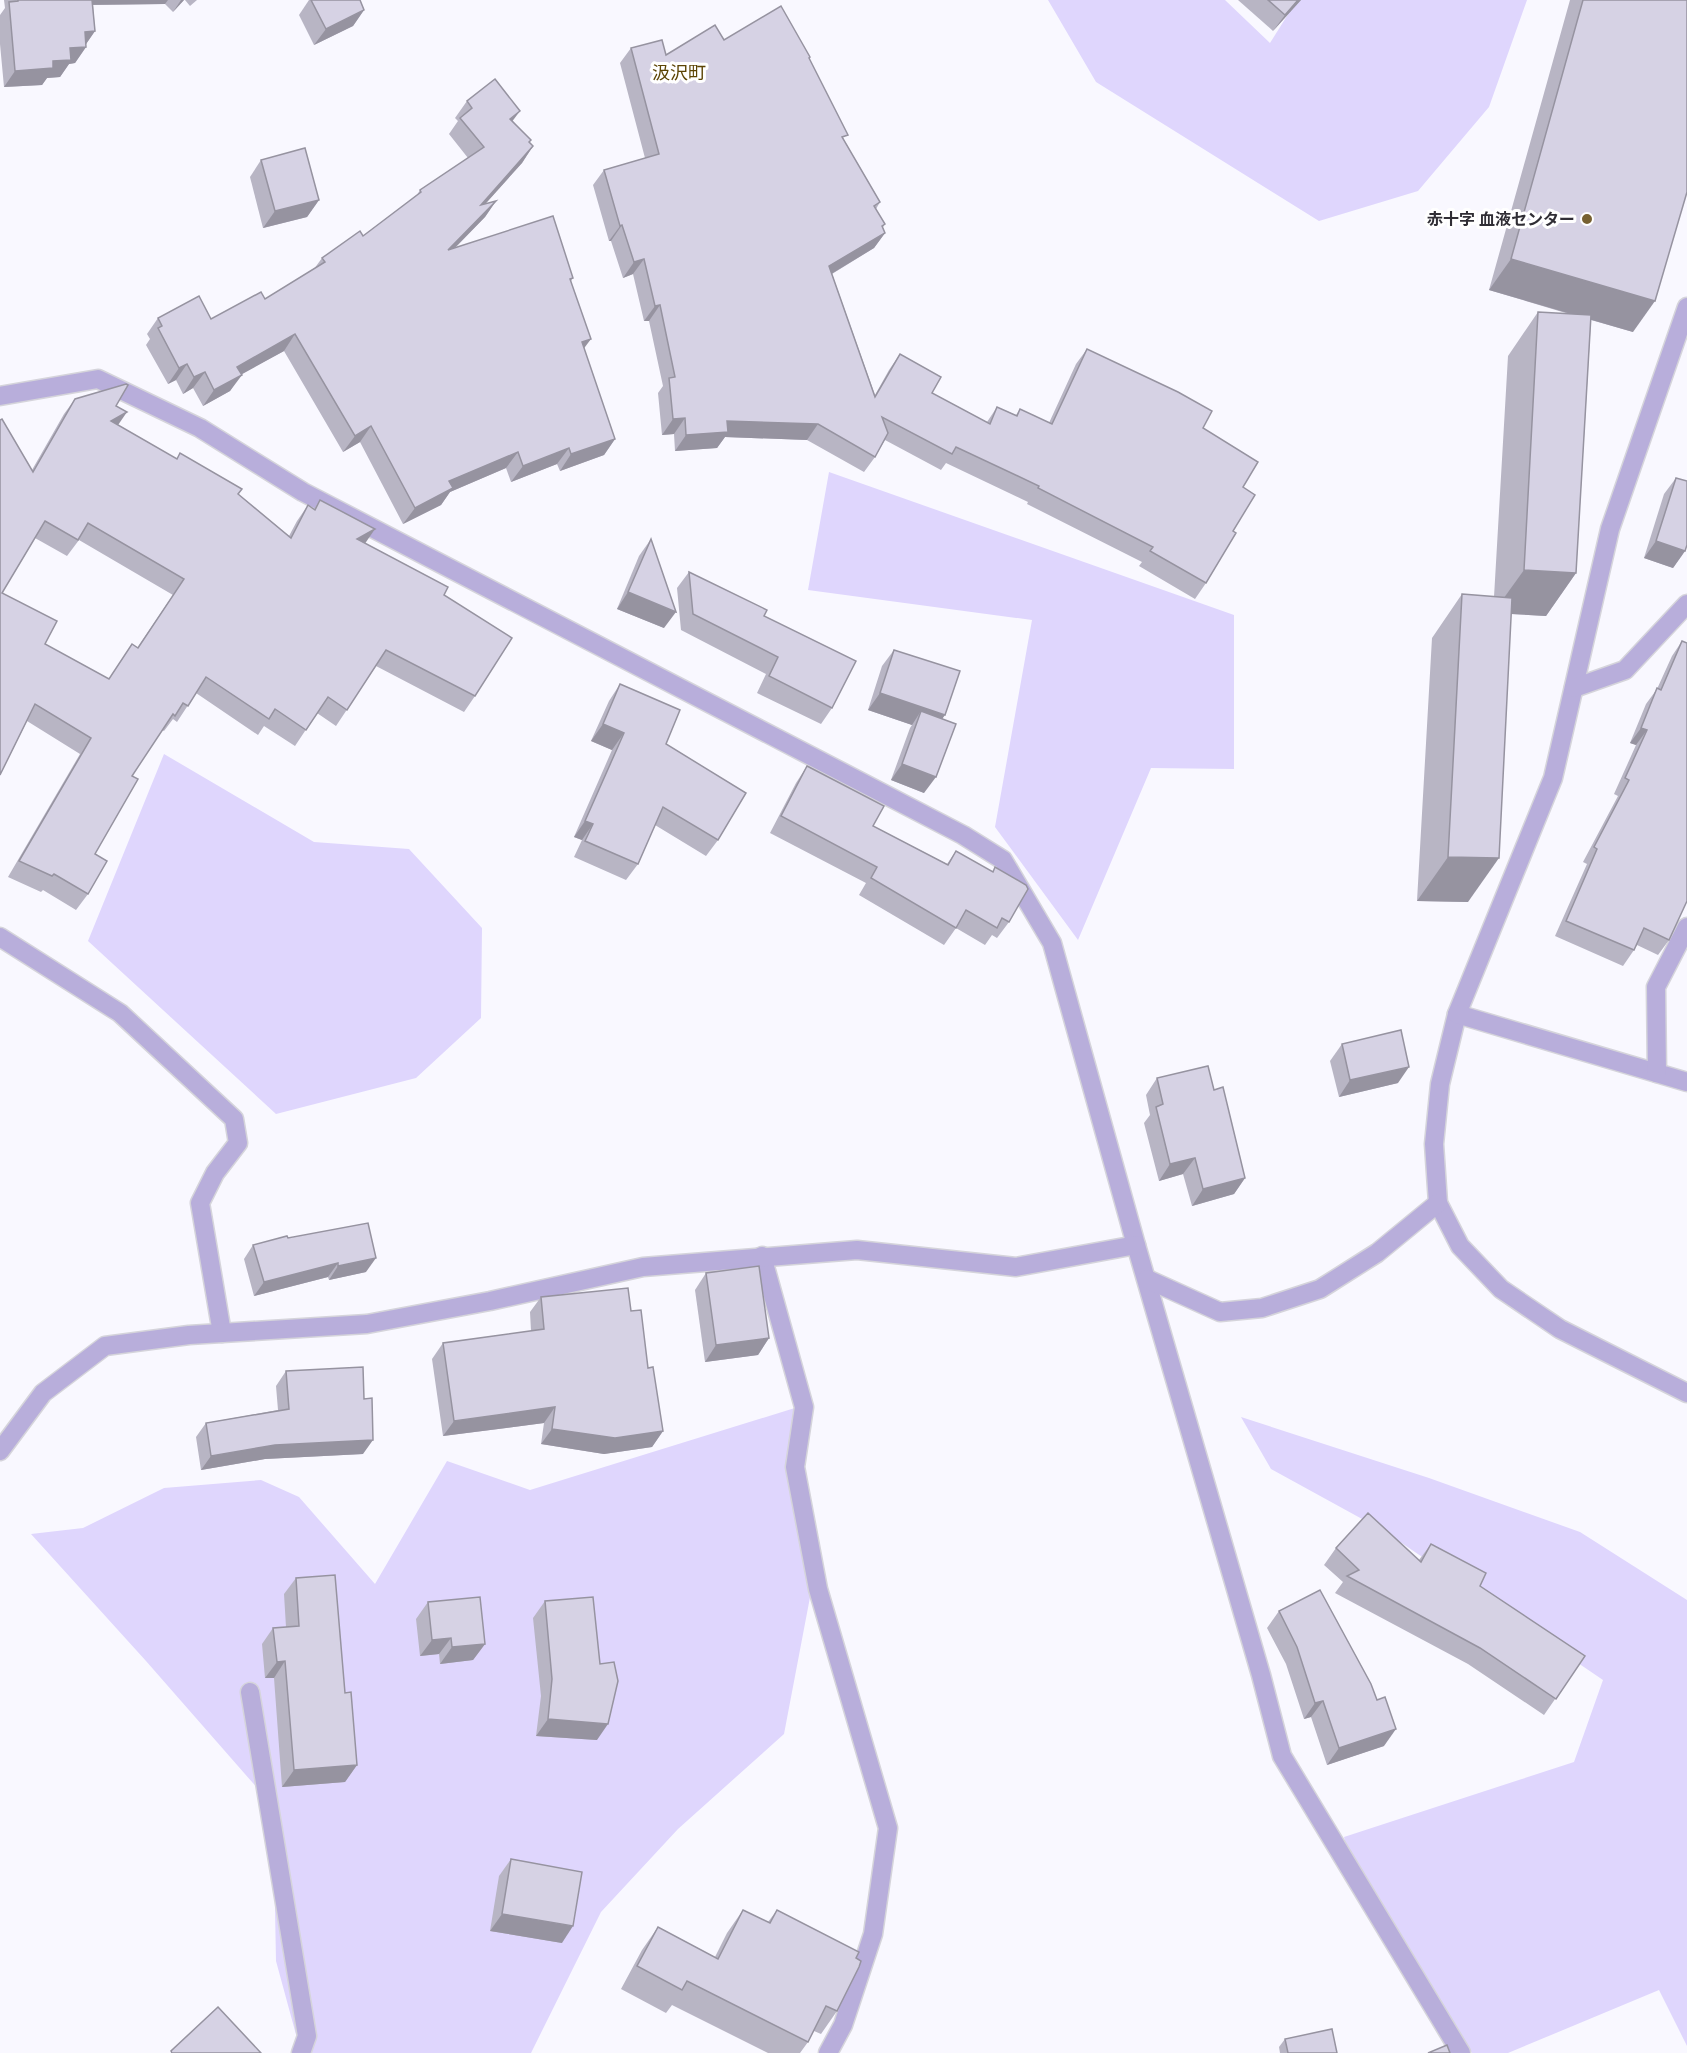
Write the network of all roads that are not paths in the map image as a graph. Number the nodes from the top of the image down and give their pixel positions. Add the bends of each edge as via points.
1 (1687, 307) edge
2 (0, 396) edge
3 (1687, 604) edge
4 (1574, 688) junction
5 (1687, 927) edge
6 (0, 937) edge
7 (1457, 1014) junction
8 (1657, 1073) junction
9 (1687, 1082) edge
10 (1438, 1203) junction
11 (1136, 1245) junction
12 (762, 1256) junction
13 (1147, 1279) junction
14 (222, 1333) junction
15 (1687, 1393) edge
16 (0, 1451) edge
17 (250, 1692) dead end
18 (301, 2053) edge
19 (828, 2053) edge
20 (1461, 2053) edge

1 - 4 street via 1610,529
2 - 11 street via 98,379 200,428 303,492 1003,860 1052,943
3 - 4 street via 1625,670
4 - 7 street via 1553,778
5 - 8 street via 1656,987
6 - 14 street via 120,1013 234,1119 238,1143 215,1173 200,1203
7 - 8 street
7 - 10 street via 1440,1084 1434,1144
8 - 9 street
10 - 13 street via 1377,1253 1320,1289 1262,1308 1220,1312
10 - 15 street via 1461,1246 1501,1289 1560,1329
11 - 12 street via 1016,1267 857,1250
11 - 13 street
12 - 14 street via 643,1267 367,1324
12 - 19 street via 804,1407 795,1467 818,1589 888,1828 873,1934 843,2025
13 - 20 street via 1282,1756
14 - 16 street via 105,1346 43,1393
17 - 18 street via 307,2036

